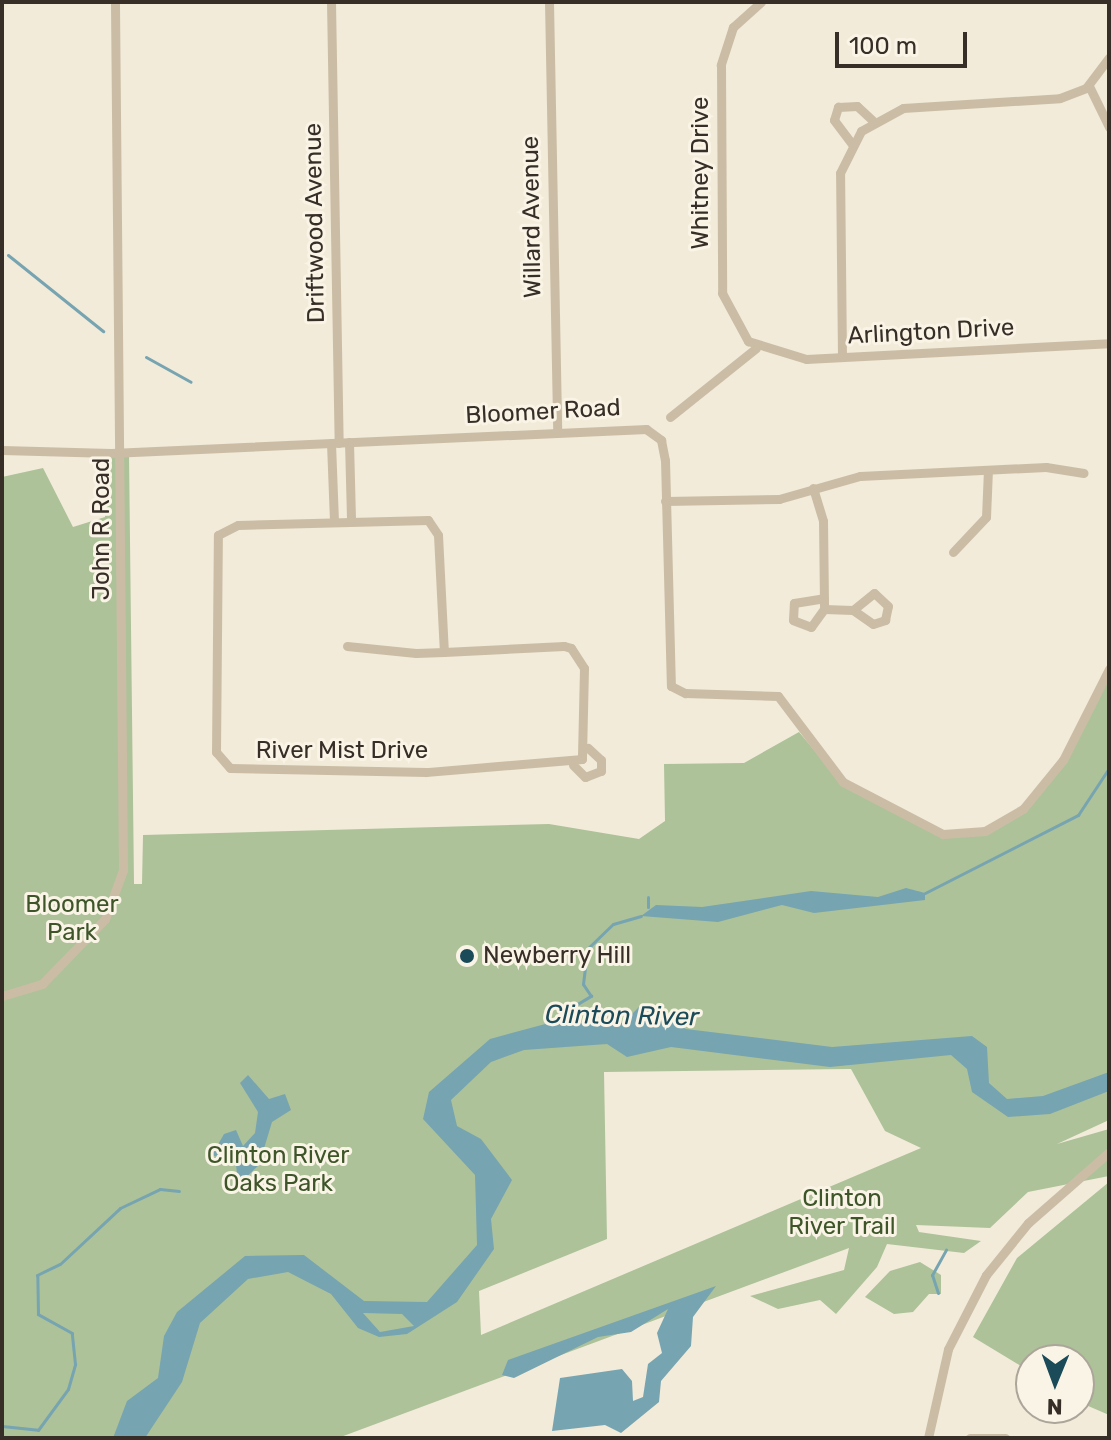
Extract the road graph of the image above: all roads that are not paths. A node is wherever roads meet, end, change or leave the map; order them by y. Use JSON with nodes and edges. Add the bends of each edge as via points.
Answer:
{"nodes":[{"id":1,"x":115,"y":2,"type":"edge"},
{"id":2,"x":331,"y":2,"type":"edge"},
{"id":3,"x":549,"y":2,"type":"edge"},
{"id":4,"x":761,"y":2,"type":"edge"},
{"id":5,"x":1109,"y":58,"type":"edge"},
{"id":6,"x":1089,"y":86,"type":"junction"},
{"id":7,"x":872,"y":120,"type":"junction"},
{"id":8,"x":1109,"y":127,"type":"edge"},
{"id":9,"x":852,"y":144,"type":"junction"},
{"id":10,"x":1109,"y":343,"type":"edge"},
{"id":11,"x":756,"y":348,"type":"junction"},
{"id":12,"x":842,"y":357,"type":"junction"},
{"id":13,"x":670,"y":417,"type":"dead end"},
{"id":14,"x":557,"y":432,"type":"junction"},
{"id":15,"x":340,"y":443,"type":"junction"},
{"id":16,"x":2,"y":450,"type":"edge"},
{"id":17,"x":123,"y":453,"type":"junction"},
{"id":18,"x":988,"y":470,"type":"junction"},
{"id":19,"x":1084,"y":473,"type":"dead end"},
{"id":20,"x":813,"y":488,"type":"junction"},
{"id":21,"x":665,"y":501,"type":"junction"},
{"id":22,"x":351,"y":519,"type":"junction"},
{"id":23,"x":334,"y":520,"type":"junction"},
{"id":24,"x":953,"y":552,"type":"dead end"},
{"id":25,"x":824,"y":598,"type":"junction"},
{"id":26,"x":824,"y":609,"type":"junction"},
{"id":27,"x":853,"y":610,"type":"dead end"},
{"id":28,"x":347,"y":646,"type":"dead end"},
{"id":29,"x":444,"y":652,"type":"junction"},
{"id":30,"x":1109,"y":669,"type":"edge"},
{"id":31,"x":588,"y":748,"type":"junction"},
{"id":32,"x":573,"y":765,"type":"junction"},
{"id":33,"x":2,"y":996,"type":"edge"},
{"id":34,"x":1109,"y":1152,"type":"edge"},
{"id":35,"x":928,"y":1438,"type":"edge"},
{"id":36,"x":970,"y":1438,"type":"edge"},
{"id":37,"x":1005,"y":1438,"type":"edge"}],
"edges":[{"from":1,"to":17,"type":"street","name":"John R Road"},
{"from":2,"to":15,"type":"street","name":"Driftwood Avenue"},
{"from":3,"to":14,"type":"street","name":"Willard Avenue"},
{"from":4,"to":11,"type":"street","name":"Whitney Drive","via":[[733,27],[721,65],[722,293],[730,318]]},
{"from":5,"to":6,"type":"street"},
{"from":6,"to":7,"type":"street","via":[[1060,98],[903,108]]},
{"from":6,"to":8,"type":"street"},
{"from":7,"to":9,"type":"street"},
{"from":7,"to":9,"type":"street","via":[[857,106],[838,107],[834,120]]},
{"from":9,"to":12,"type":"street","via":[[840,185]]},
{"from":10,"to":12,"type":"street","name":"Arlington Drive"},
{"from":11,"to":12,"type":"street","name":"Arlington Drive","via":[[792,358]]},
{"from":11,"to":13,"type":"street"},
{"from":14,"to":15,"type":"street","name":"Bloomer Road"},
{"from":14,"to":21,"type":"street","name":"Bloomer Road","via":[[651,432],[664,446]]},
{"from":15,"to":17,"type":"street","name":"Bloomer Road"},
{"from":15,"to":22,"type":"street"},
{"from":15,"to":23,"type":"street"},
{"from":16,"to":17,"type":"street","name":"Bloomer Road"},
{"from":17,"to":33,"type":"street","name":"John R Road","via":[[120,885],[105,919],[42,984]]},
{"from":18,"to":19,"type":"street"},
{"from":18,"to":20,"type":"street","via":[[846,478]]},
{"from":18,"to":24,"type":"street","via":[[986,517]]},
{"from":20,"to":21,"type":"street","via":[[769,500]]},
{"from":20,"to":25,"type":"street","via":[[823,521]]},
{"from":21,"to":30,"type":"street","name":"Bloomer Road","via":[[671,686],[778,696],[849,788],[927,829],[976,834],[1012,817],[1049,780]]},
{"from":22,"to":23,"type":"street","name":"River Mist Drive"},
{"from":22,"to":29,"type":"street","name":"River Mist Drive","via":[[417,516],[434,525]]},
{"from":23,"to":32,"type":"street","name":"River Mist Drive","via":[[229,526],[216,540],[216,752],[223,764],[403,772]]},
{"from":25,"to":26,"type":"street"},
{"from":25,"to":26,"type":"street","via":[[799,599],[791,616],[808,628]]},
{"from":26,"to":27,"type":"street"},
{"from":28,"to":29,"type":"street"},
{"from":29,"to":31,"type":"street","name":"River Mist Drive","via":[[576,651],[584,668]]},
{"from":31,"to":32,"type":"street"},
{"from":31,"to":32,"type":"street","name":"River Mist Drive","via":[[601,760],[601,771],[585,777]]},
{"from":34,"to":35,"type":"street","via":[[1028,1223],[986,1275],[948,1349]]},
{"from":36,"to":37,"type":"street"}]}
